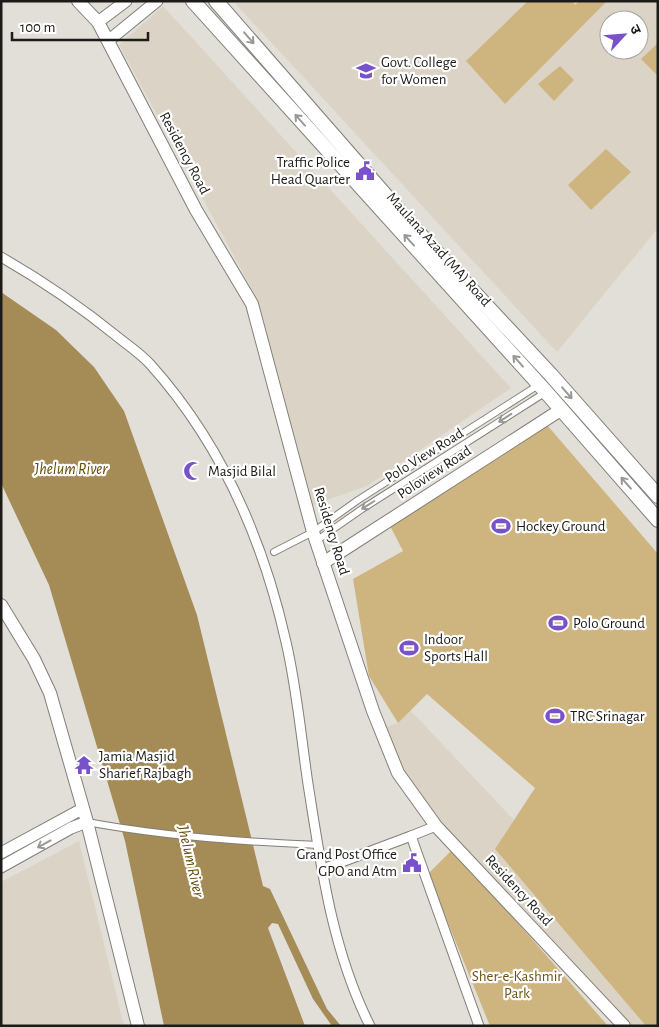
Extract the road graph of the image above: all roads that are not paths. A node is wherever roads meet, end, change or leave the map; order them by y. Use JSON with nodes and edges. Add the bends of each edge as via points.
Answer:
{"nodes":[{"id":1,"x":78,"y":1,"type":"edge"},
{"id":2,"x":126,"y":1,"type":"edge"},
{"id":3,"x":156,"y":1,"type":"edge"},
{"id":4,"x":193,"y":1,"type":"edge"},
{"id":5,"x":216,"y":1,"type":"edge"},
{"id":6,"x":98,"y":22,"type":"junction"},
{"id":7,"x":108,"y":41,"type":"junction"},
{"id":8,"x":1,"y":257,"type":"edge"},
{"id":9,"x":543,"y":388,"type":"junction"},
{"id":10,"x":562,"y":409,"type":"junction"},
{"id":11,"x":658,"y":496,"type":"edge"},
{"id":12,"x":658,"y":520,"type":"edge"},
{"id":13,"x":315,"y":537,"type":"junction"},
{"id":14,"x":269,"y":555,"type":"junction"},
{"id":15,"x":323,"y":562,"type":"junction"},
{"id":16,"x":1,"y":605,"type":"edge"},
{"id":17,"x":82,"y":809,"type":"junction"},
{"id":18,"x":87,"y":822,"type":"junction"},
{"id":19,"x":436,"y":826,"type":"junction"},
{"id":20,"x":411,"y":836,"type":"junction"},
{"id":21,"x":20,"y":843,"type":"junction"},
{"id":22,"x":319,"y":845,"type":"junction"},
{"id":23,"x":1,"y":853,"type":"edge"},
{"id":24,"x":26,"y":853,"type":"junction"},
{"id":25,"x":1,"y":867,"type":"edge"},
{"id":26,"x":323,"y":868,"type":"junction"},
{"id":27,"x":138,"y":1026,"type":"edge"},
{"id":28,"x":370,"y":1026,"type":"edge"},
{"id":29,"x":479,"y":1026,"type":"edge"},
{"id":30,"x":624,"y":1026,"type":"edge"}],
"edges":[{"from":1,"to":6,"type":"main road","name":"Residency Road"},
{"from":2,"to":6,"type":"street"},
{"from":3,"to":7,"type":"street"},
{"from":9,"to":4,"type":"main road","name":"Maulana Azad (MA) Road","one_way":true},
{"from":5,"to":11,"type":"main road","name":"Maulana Azad (MA) Road","one_way":true,"via":[[415,229]]},
{"from":6,"to":7,"type":"main road","name":"Residency Road"},
{"from":7,"to":13,"type":"main road","name":"Residency Road","via":[[196,210],[252,304]]},
{"from":8,"to":14,"type":"street","via":[[90,314],[149,362],[212,447]]},
{"from":9,"to":10,"type":"main road","name":"Maulana Azad (MA) Road"},
{"from":9,"to":13,"type":"street","name":"Polo View Road"},
{"from":12,"to":10,"type":"main road","name":"Maulana Azad (MA) Road","one_way":true},
{"from":10,"to":15,"type":"main road","name":"Poloview Road"},
{"from":13,"to":14,"type":"street","name":"Polo View Road"},
{"from":13,"to":15,"type":"main road","name":"Residency Road"},
{"from":14,"to":22,"type":"street","via":[[287,643]]},
{"from":15,"to":19,"type":"main road","name":"Residency Road","via":[[373,711],[398,773]]},
{"from":16,"to":17,"type":"main road","via":[[34,659],[50,693]]},
{"from":17,"to":18,"type":"main road"},
{"from":17,"to":21,"type":"street"},
{"from":18,"to":22,"type":"street"},
{"from":18,"to":24,"type":"street","one_way":true},
{"from":18,"to":27,"type":"main road"},
{"from":19,"to":20,"type":"street"},
{"from":19,"to":30,"type":"main road","name":"Residency Road"},
{"from":20,"to":26,"type":"street"},
{"from":20,"to":29,"type":"street"},
{"from":21,"to":23,"type":"street"},
{"from":21,"to":24,"type":"street"},
{"from":22,"to":26,"type":"street"},
{"from":24,"to":25,"type":"street"},
{"from":26,"to":28,"type":"street","via":[[349,982]]}]}
